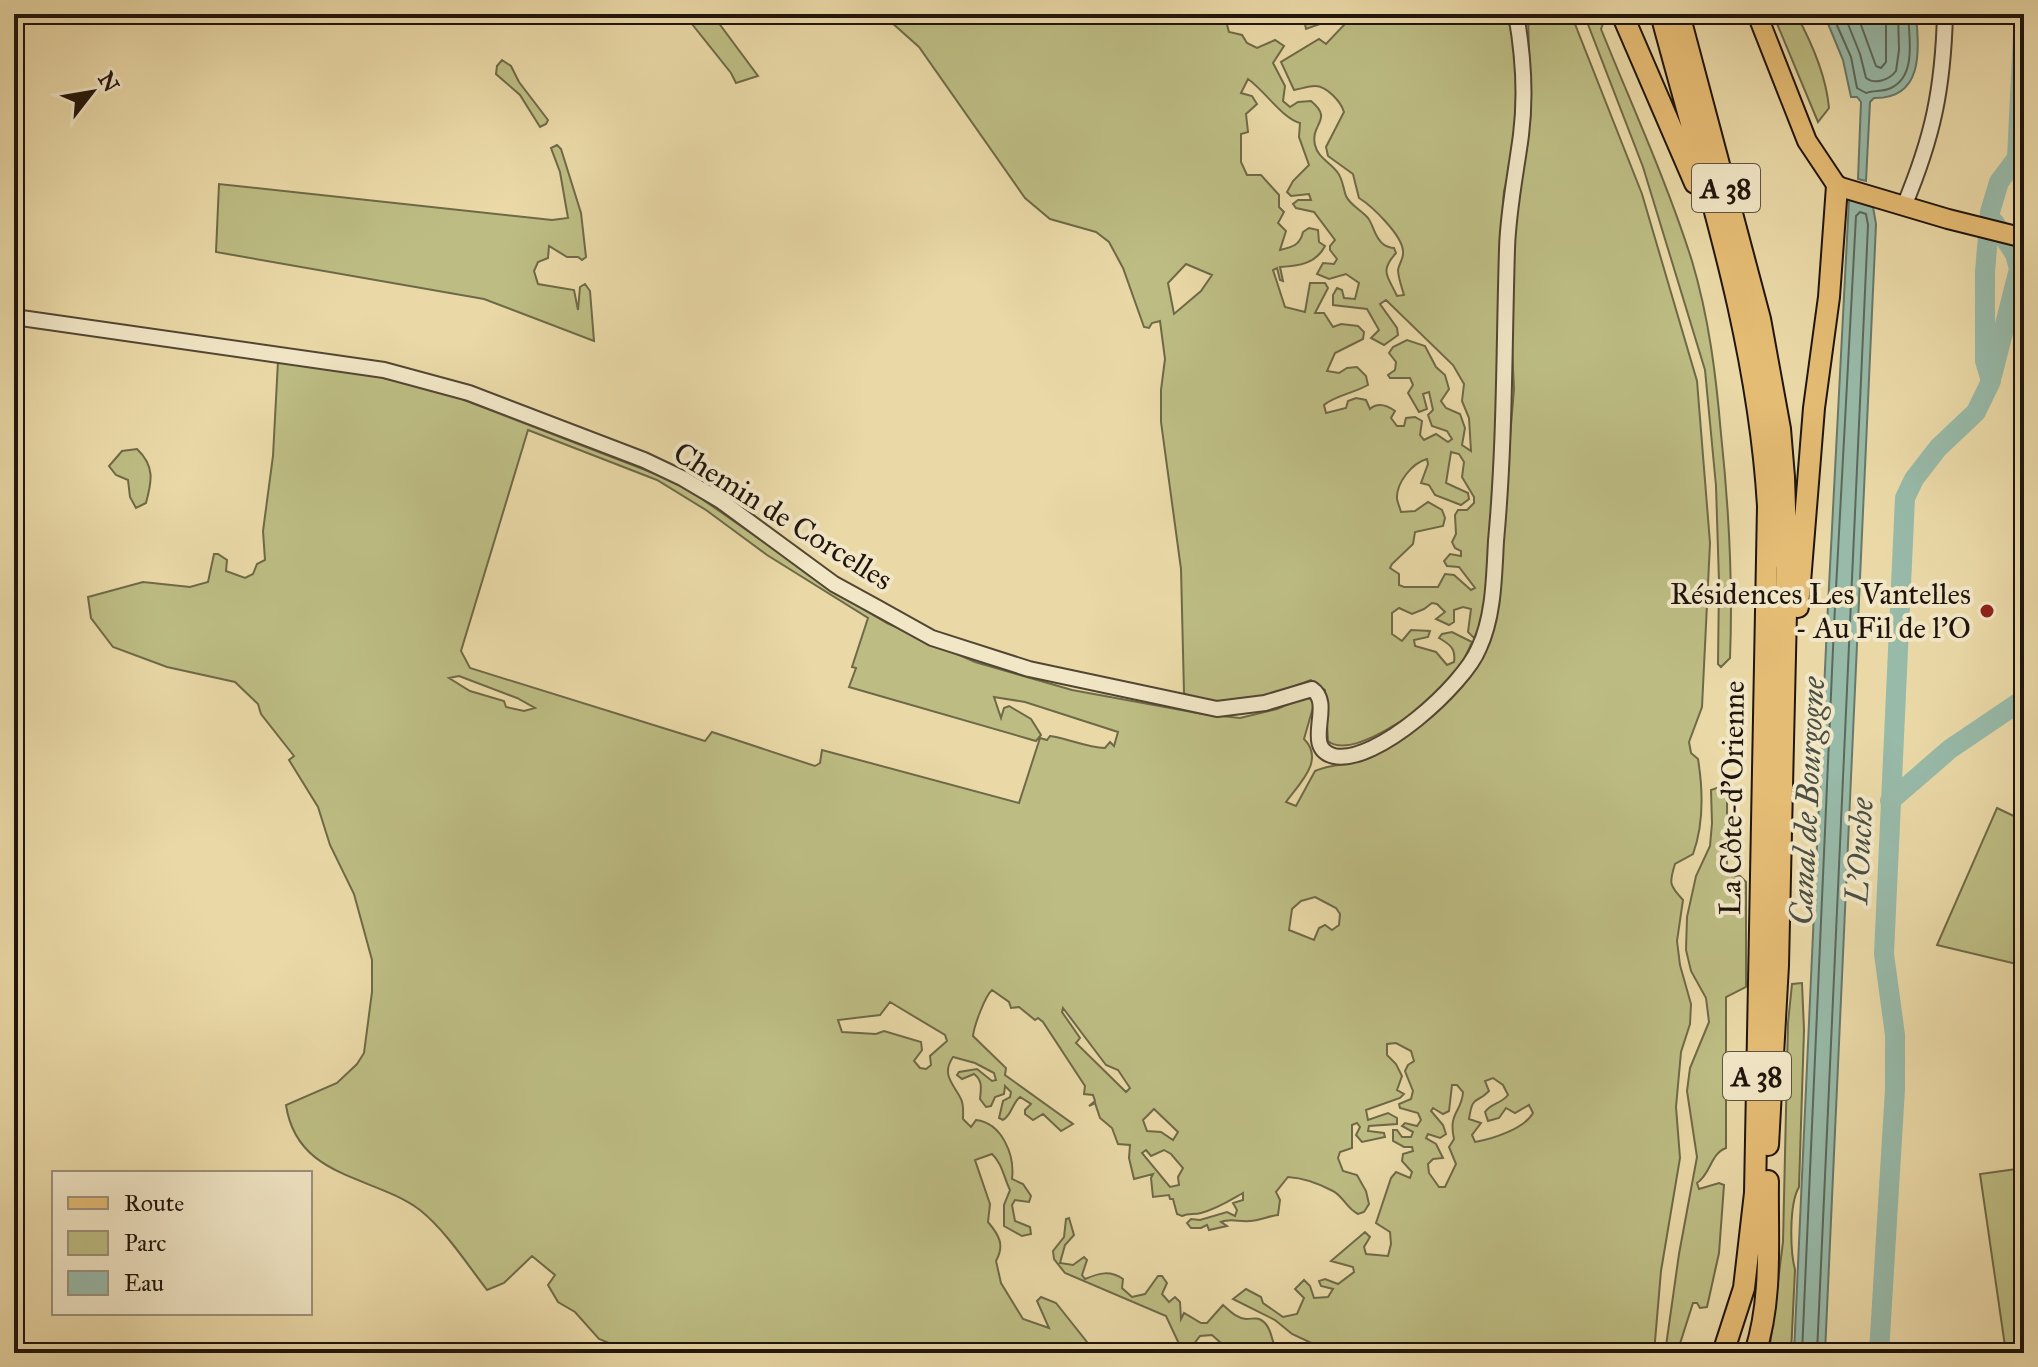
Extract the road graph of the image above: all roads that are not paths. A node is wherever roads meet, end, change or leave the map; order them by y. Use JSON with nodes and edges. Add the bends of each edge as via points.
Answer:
{"nodes":[{"id":1,"x":1516,"y":14,"type":"edge"},
{"id":2,"x":1622,"y":14,"type":"edge"},
{"id":3,"x":1661,"y":14,"type":"edge"},
{"id":4,"x":1679,"y":14,"type":"edge"},
{"id":5,"x":1757,"y":14,"type":"edge"},
{"id":6,"x":1945,"y":14,"type":"edge"},
{"id":7,"x":1842,"y":188,"type":"junction"},
{"id":8,"x":1904,"y":206,"type":"junction"},
{"id":9,"x":2024,"y":238,"type":"edge"},
{"id":10,"x":1730,"y":270,"type":"junction"},
{"id":11,"x":14,"y":317,"type":"edge"},
{"id":12,"x":1783,"y":742,"type":"junction"},
{"id":13,"x":1768,"y":1161,"type":"junction"},
{"id":14,"x":1723,"y":1353,"type":"edge"},
{"id":15,"x":1735,"y":1353,"type":"edge"},
{"id":16,"x":1755,"y":1353,"type":"edge"}],
"edges":[{"from":1,"to":11,"type":"street","name":"Chemin de Corcelles","via":[[1522,49],[1522,132],[1507,245],[1499,512],[1488,621],[1462,677],[1429,711],[1347,756],[1325,752],[1318,740],[1321,701],[1312,689],[1265,703],[1217,709],[1029,669],[932,638],[834,584],[682,478],[469,393],[372,367]]},
{"from":2,"to":10,"type":"highway"},
{"from":3,"to":10,"type":"highway","name":"La Côte-d'Orienne","number":"A 38"},
{"from":4,"to":12,"type":"highway","name":"La Côte-d'Orienne","number":"A 38","via":[[1758,307],[1780,429],[1787,569]]},
{"from":5,"to":7,"type":"main road","via":[[1807,141]]},
{"from":6,"to":8,"type":"street","via":[[1939,101]]},
{"from":7,"to":8,"type":"main road"},
{"from":7,"to":12,"type":"highway","via":[[1814,408]]},
{"from":8,"to":9,"type":"main road"},
{"from":10,"to":14,"type":"highway","name":"La Côte-d'Orienne","number":"A 38","via":[[1762,427],[1768,579],[1755,1193],[1744,1288]]},
{"from":12,"to":13,"type":"highway","name":"La Côte-d'Orienne","number":"A 38"},
{"from":13,"to":15,"type":"highway","name":"La Côte-d'Orienne","number":"A 38","via":[[1759,1272]]},
{"from":13,"to":16,"type":"highway","via":[[1767,1281]]}]}
